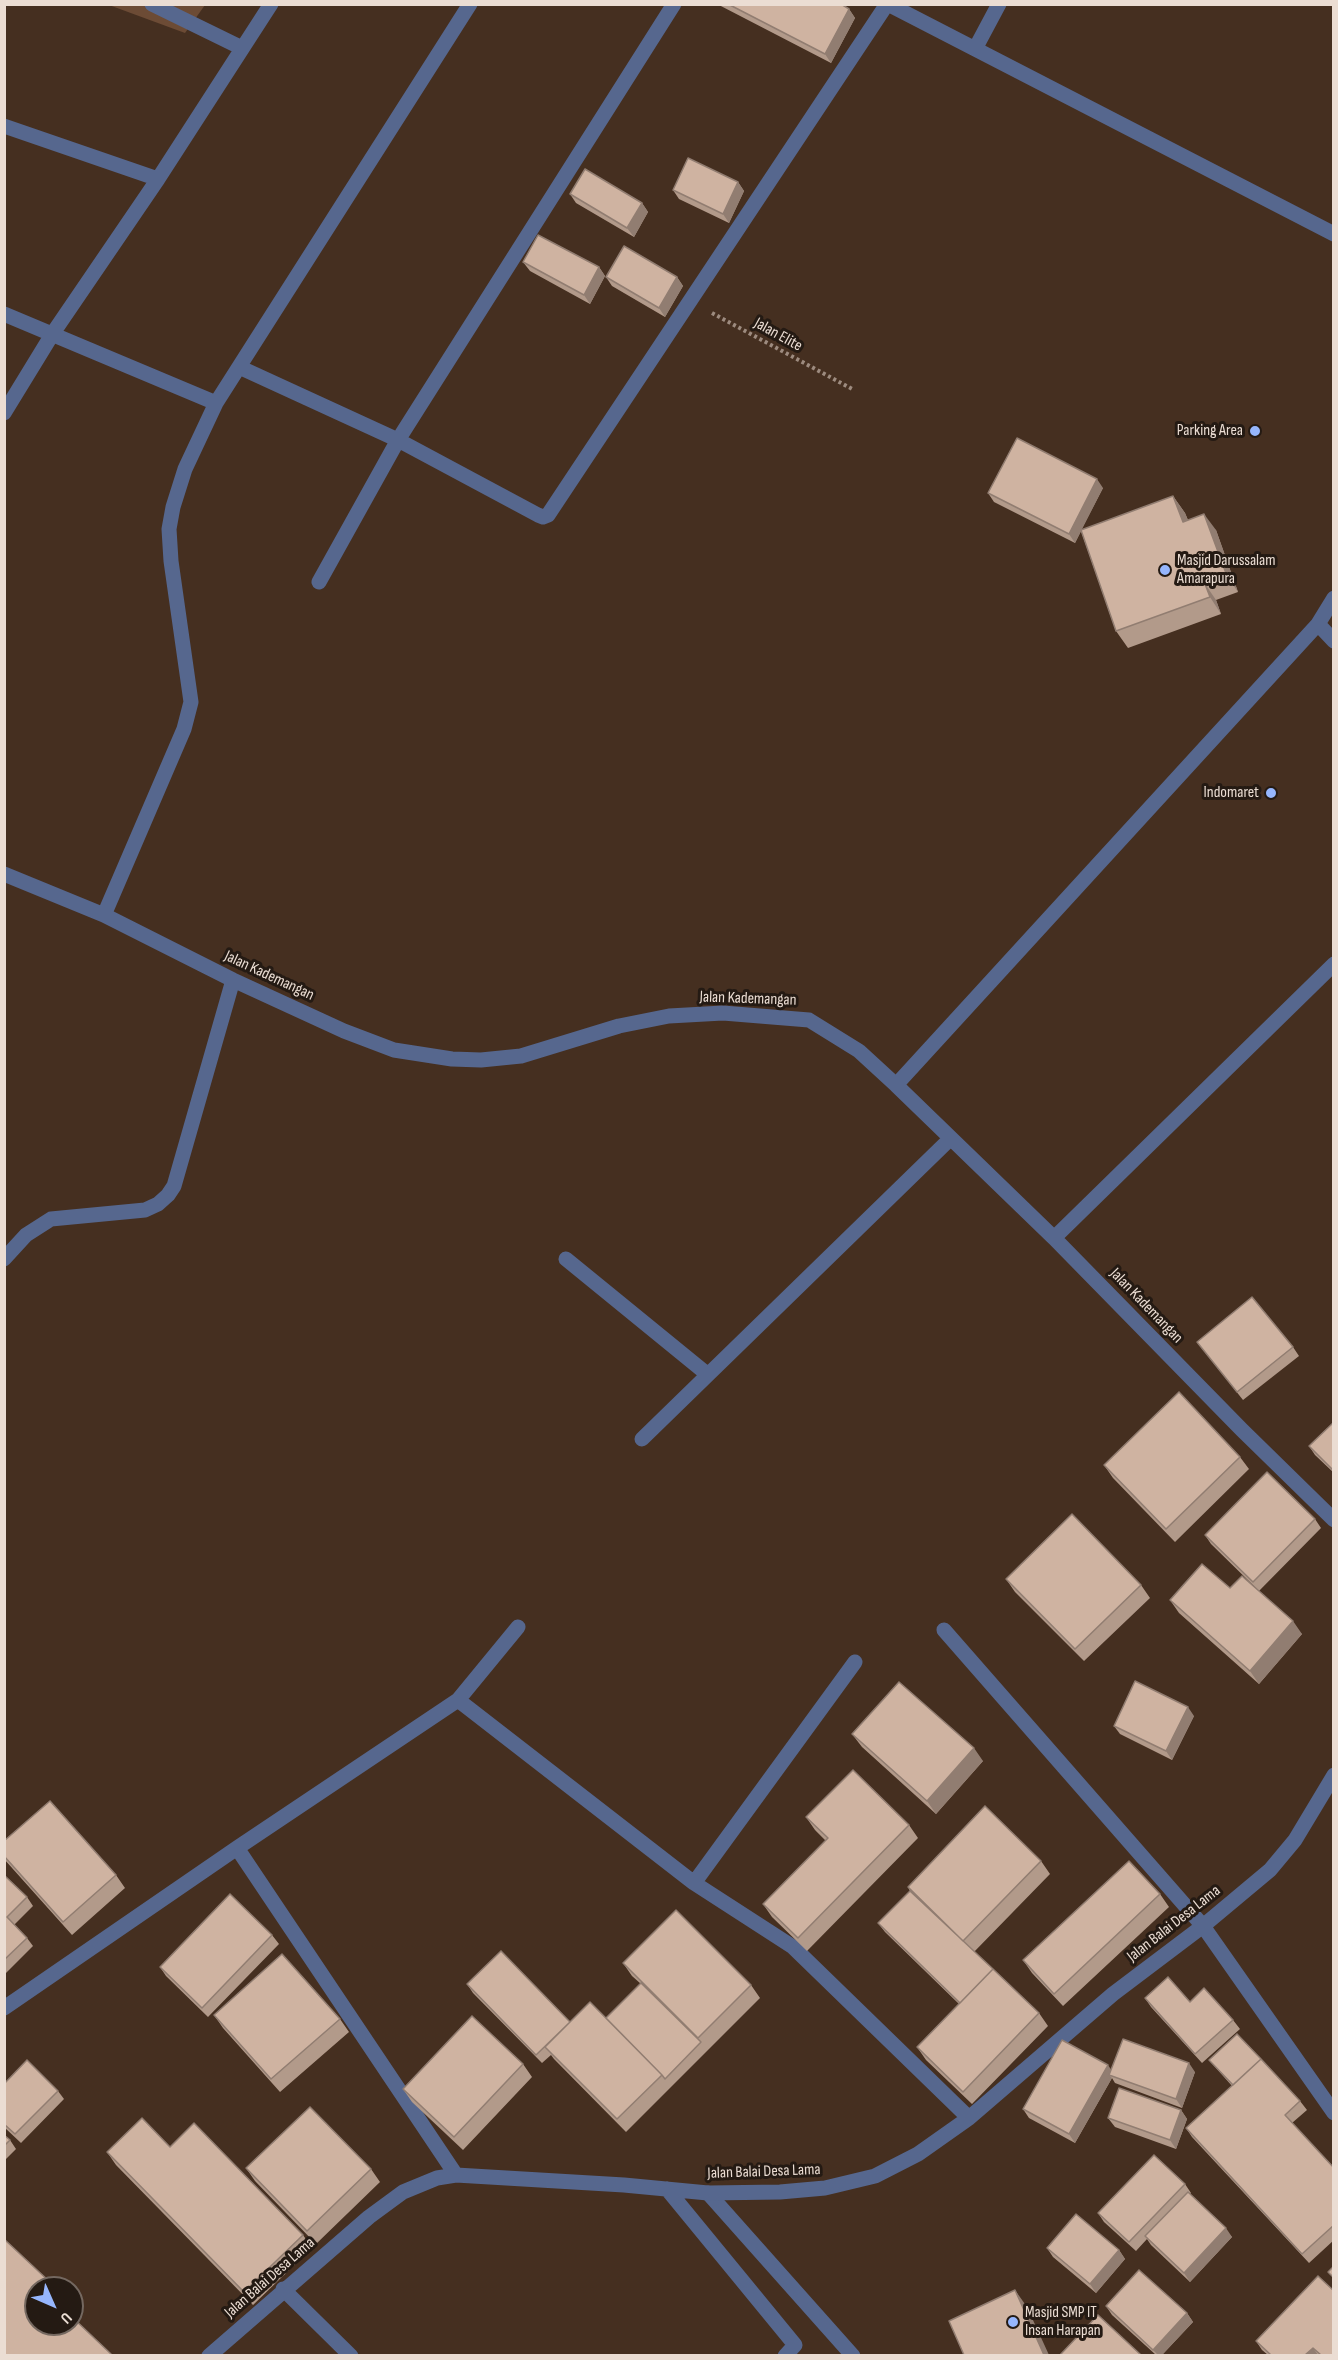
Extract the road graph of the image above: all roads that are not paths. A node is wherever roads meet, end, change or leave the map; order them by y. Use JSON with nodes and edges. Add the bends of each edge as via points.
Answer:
{"nodes":[{"id":1,"x":152,"y":4,"type":"edge"},
{"id":2,"x":271,"y":4,"type":"edge"},
{"id":3,"x":470,"y":4,"type":"edge"},
{"id":4,"x":674,"y":4,"type":"edge"},
{"id":5,"x":887,"y":4,"type":"edge"},
{"id":6,"x":999,"y":4,"type":"edge"},
{"id":7,"x":242,"y":48,"type":"junction"},
{"id":8,"x":975,"y":49,"type":"junction"},
{"id":9,"x":4,"y":126,"type":"edge"},
{"id":10,"x":158,"y":179,"type":"junction"},
{"id":11,"x":1334,"y":234,"type":"edge"},
{"id":12,"x":4,"y":314,"type":"edge"},
{"id":13,"x":53,"y":333,"type":"junction"},
{"id":14,"x":239,"y":367,"type":"junction"},
{"id":15,"x":216,"y":403,"type":"junction"},
{"id":16,"x":4,"y":413,"type":"edge"},
{"id":17,"x":398,"y":440,"type":"junction"},
{"id":18,"x":319,"y":582,"type":"dead end"},
{"id":19,"x":1334,"y":598,"type":"edge"},
{"id":20,"x":1318,"y":624,"type":"junction"},
{"id":21,"x":1334,"y":641,"type":"edge"},
{"id":22,"x":4,"y":874,"type":"edge"},
{"id":23,"x":104,"y":915,"type":"junction"},
{"id":24,"x":1334,"y":964,"type":"edge"},
{"id":25,"x":233,"y":980,"type":"junction"},
{"id":26,"x":896,"y":1085,"type":"junction"},
{"id":27,"x":950,"y":1138,"type":"junction"},
{"id":28,"x":1054,"y":1238,"type":"junction"},
{"id":29,"x":4,"y":1259,"type":"edge"},
{"id":30,"x":566,"y":1259,"type":"dead end"},
{"id":31,"x":707,"y":1374,"type":"junction"},
{"id":32,"x":642,"y":1439,"type":"dead end"},
{"id":33,"x":1334,"y":1520,"type":"edge"},
{"id":34,"x":518,"y":1627,"type":"dead end"},
{"id":35,"x":944,"y":1630,"type":"dead end"},
{"id":36,"x":855,"y":1662,"type":"dead end"},
{"id":37,"x":458,"y":1700,"type":"junction"},
{"id":38,"x":1334,"y":1775,"type":"edge"},
{"id":39,"x":237,"y":1848,"type":"junction"},
{"id":40,"x":694,"y":1883,"type":"junction"},
{"id":41,"x":1203,"y":1926,"type":"junction"},
{"id":42,"x":4,"y":2008,"type":"edge"},
{"id":43,"x":1334,"y":2113,"type":"edge"},
{"id":44,"x":969,"y":2118,"type":"junction"},
{"id":45,"x":456,"y":2175,"type":"junction"},
{"id":46,"x":667,"y":2189,"type":"junction"},
{"id":47,"x":708,"y":2193,"type":"junction"},
{"id":48,"x":283,"y":2289,"type":"junction"},
{"id":49,"x":209,"y":2355,"type":"edge"},
{"id":50,"x":351,"y":2355,"type":"edge"},
{"id":51,"x":785,"y":2355,"type":"edge"},
{"id":52,"x":853,"y":2355,"type":"edge"}],
"edges":[{"from":1,"to":7,"type":"street"},
{"from":2,"to":7,"type":"street"},
{"from":3,"to":14,"type":"street"},
{"from":4,"to":17,"type":"street"},
{"from":5,"to":8,"type":"street"},
{"from":5,"to":17,"type":"street","via":[[545,516]]},
{"from":6,"to":8,"type":"street"},
{"from":7,"to":10,"type":"street"},
{"from":8,"to":11,"type":"street"},
{"from":9,"to":10,"type":"street"},
{"from":10,"to":13,"type":"street"},
{"from":12,"to":13,"type":"street"},
{"from":13,"to":15,"type":"street"},
{"from":13,"to":16,"type":"street"},
{"from":14,"to":15,"type":"street"},
{"from":14,"to":17,"type":"street"},
{"from":15,"to":23,"type":"street","via":[[185,469],[169,529],[191,702],[184,729]]},
{"from":17,"to":18,"type":"street"},
{"from":19,"to":20,"type":"street"},
{"from":20,"to":21,"type":"street"},
{"from":20,"to":26,"type":"street"},
{"from":22,"to":23,"type":"street","name":"Jalan Kademangan"},
{"from":23,"to":25,"type":"street","name":"Jalan Kademangan"},
{"from":24,"to":28,"type":"street"},
{"from":25,"to":26,"type":"street","name":"Jalan Kademangan","via":[[394,1050],[452,1059],[521,1056],[619,1026],[669,1016],[723,1013],[809,1020],[859,1051]]},
{"from":25,"to":29,"type":"street","via":[[174,1186],[168,1195],[146,1210],[51,1219],[26,1234]]},
{"from":26,"to":27,"type":"street","name":"Jalan Kademangan"},
{"from":27,"to":28,"type":"street","name":"Jalan Kademangan"},
{"from":27,"to":31,"type":"street"},
{"from":28,"to":33,"type":"street","name":"Jalan Kademangan"},
{"from":30,"to":31,"type":"street"},
{"from":31,"to":32,"type":"street"},
{"from":34,"to":37,"type":"street"},
{"from":35,"to":41,"type":"street"},
{"from":36,"to":40,"type":"street"},
{"from":37,"to":39,"type":"street"},
{"from":37,"to":40,"type":"street"},
{"from":38,"to":41,"type":"street","name":"Jalan Balai Desa Lama","via":[[1284,1855]]},
{"from":39,"to":42,"type":"street"},
{"from":39,"to":45,"type":"street"},
{"from":40,"to":44,"type":"street","via":[[793,1947]]},
{"from":41,"to":43,"type":"street"},
{"from":41,"to":44,"type":"street","name":"Jalan Balai Desa Lama","via":[[1113,1994]]},
{"from":44,"to":47,"type":"street","name":"Jalan Balai Desa Lama","via":[[918,2154],[875,2176],[813,2189]]},
{"from":45,"to":46,"type":"street","name":"Jalan Balai Desa Lama"},
{"from":45,"to":48,"type":"street","name":"Jalan Balai Desa Lama","via":[[420,2183],[403,2192]]},
{"from":46,"to":47,"type":"street","name":"Jalan Balai Desa Lama"},
{"from":46,"to":51,"type":"street","via":[[795,2345]]},
{"from":47,"to":52,"type":"street"},
{"from":48,"to":49,"type":"street","name":"Jalan Balai Desa Lama"},
{"from":48,"to":50,"type":"street"}]}
